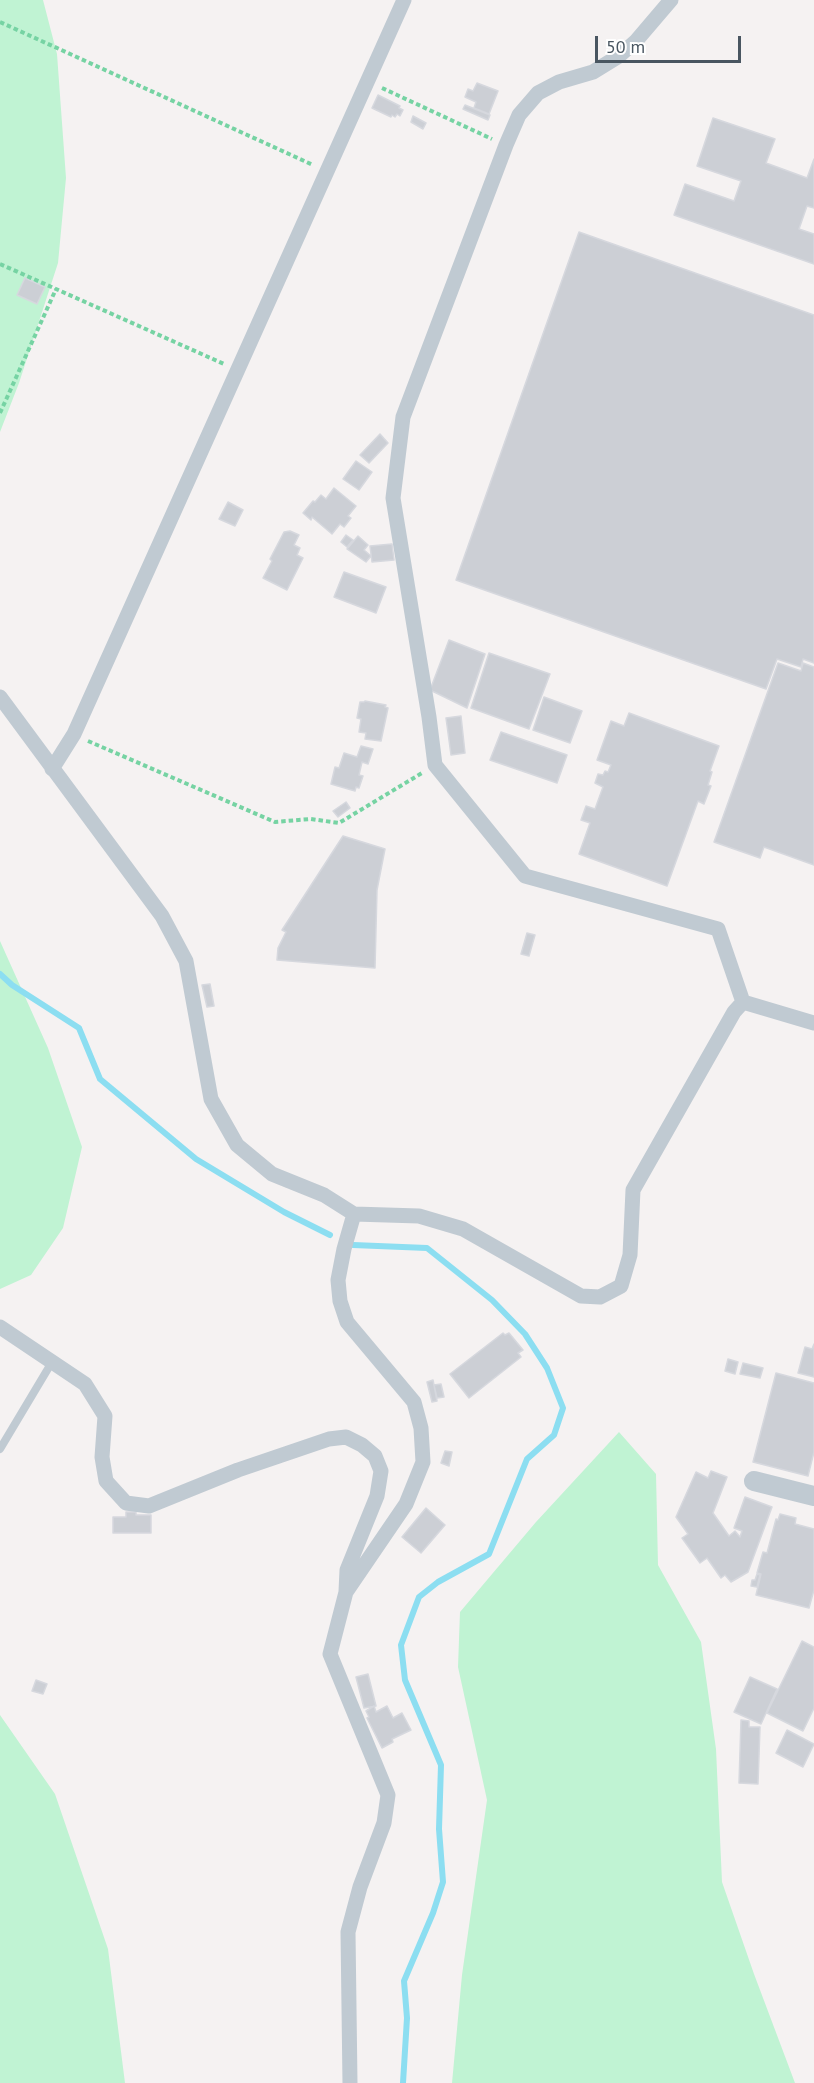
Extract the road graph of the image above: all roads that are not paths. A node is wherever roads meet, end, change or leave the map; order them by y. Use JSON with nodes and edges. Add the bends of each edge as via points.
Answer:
{"nodes":[{"id":1,"x":404,"y":0,"type":"edge"},
{"id":2,"x":671,"y":0,"type":"edge"},
{"id":3,"x":0,"y":697,"type":"edge"},
{"id":4,"x":52,"y":769,"type":"junction"},
{"id":5,"x":743,"y":1002,"type":"junction"},
{"id":6,"x":814,"y":1023,"type":"edge"},
{"id":7,"x":354,"y":1214,"type":"junction"},
{"id":8,"x":0,"y":1327,"type":"edge"},
{"id":9,"x":52,"y":1362,"type":"junction"},
{"id":10,"x":0,"y":1449,"type":"edge"},
{"id":11,"x":754,"y":1481,"type":"dead end"},
{"id":12,"x":814,"y":1496,"type":"edge"},
{"id":13,"x":346,"y":1592,"type":"junction"},
{"id":14,"x":350,"y":2083,"type":"edge"}],
"edges":[{"from":1,"to":4,"type":"street","via":[[74,734]]},
{"from":2,"to":5,"type":"street","via":[[619,56],[593,72],[538,93],[519,115],[403,417],[393,498],[435,765],[525,876],[718,929]]},
{"from":3,"to":4,"type":"street"},
{"from":4,"to":7,"type":"street","via":[[162,916],[186,961],[211,1099],[237,1145],[272,1174],[324,1195]]},
{"from":5,"to":6,"type":"street"},
{"from":5,"to":7,"type":"street","via":[[633,1190],[630,1256],[621,1286],[600,1297],[581,1296],[463,1229],[419,1216]]},
{"from":7,"to":13,"type":"street","via":[[338,1280],[340,1301],[347,1322],[414,1402],[421,1428],[423,1462],[406,1504]]},
{"from":8,"to":9,"type":"street"},
{"from":9,"to":10,"type":"lane"},
{"from":9,"to":13,"type":"street","via":[[85,1384],[105,1416],[102,1457],[106,1481],[126,1503],[149,1506],[329,1439],[346,1437],[362,1445],[375,1456],[381,1471],[377,1496],[347,1570]]},
{"from":11,"to":12,"type":"street"},
{"from":13,"to":14,"type":"street","via":[[330,1654],[388,1795],[384,1823],[348,1932]]}]}
